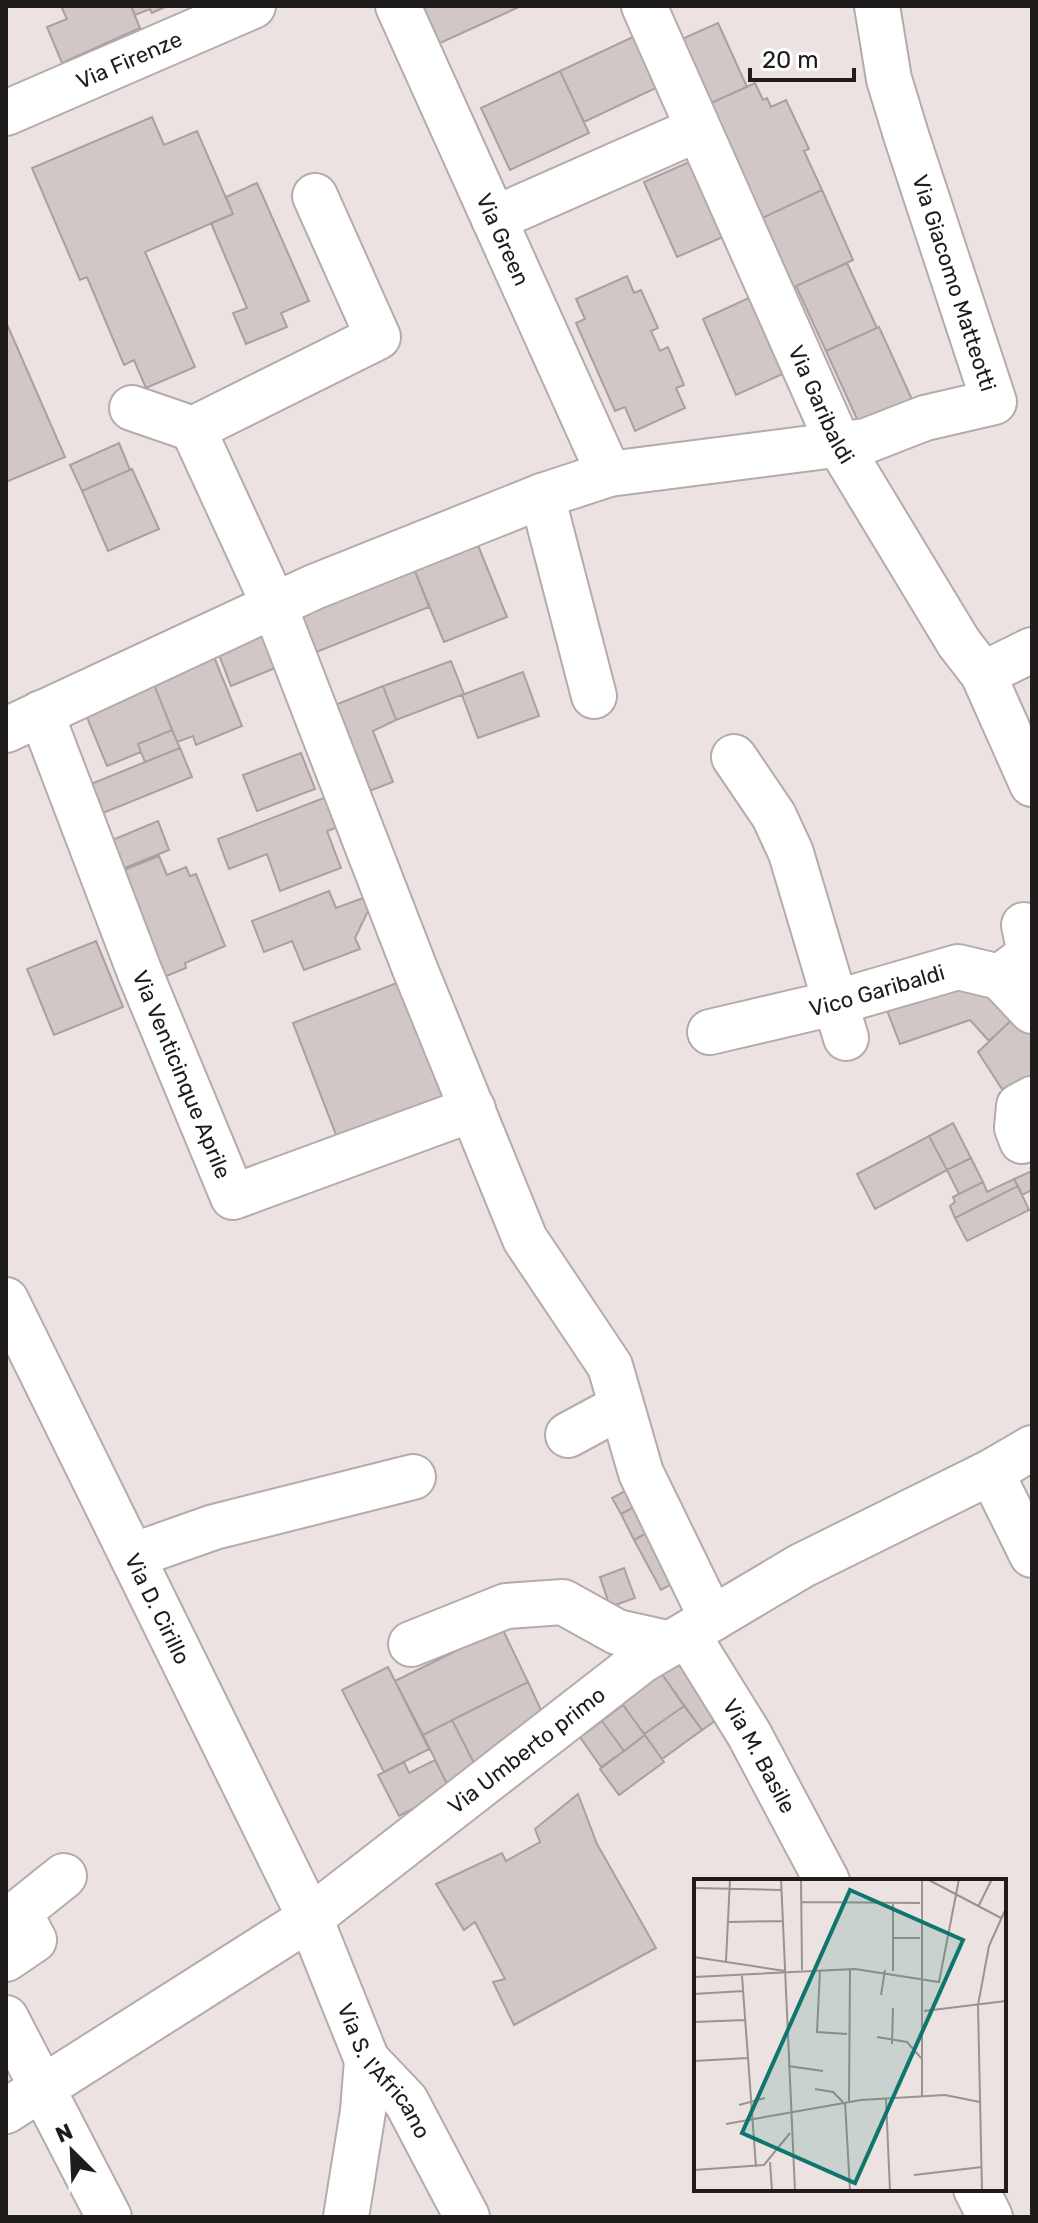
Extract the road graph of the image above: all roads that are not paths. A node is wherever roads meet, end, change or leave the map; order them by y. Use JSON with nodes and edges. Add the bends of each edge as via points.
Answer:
{"nodes":[{"id":1,"x":253,"y":6,"type":"edge"},
{"id":2,"x":398,"y":6,"type":"edge"},
{"id":3,"x":644,"y":6,"type":"edge"},
{"id":4,"x":877,"y":6,"type":"edge"},
{"id":5,"x":6,"y":113,"type":"edge"},
{"id":6,"x":698,"y":129,"type":"junction"},
{"id":7,"x":315,"y":196,"type":"dead end"},
{"id":8,"x":494,"y":219,"type":"junction"},
{"id":9,"x":132,"y":408,"type":"dead end"},
{"id":10,"x":193,"y":429,"type":"junction"},
{"id":11,"x":838,"y":443,"type":"junction"},
{"id":12,"x":609,"y":474,"type":"junction"},
{"id":13,"x":542,"y":496,"type":"junction"},
{"id":14,"x":274,"y":605,"type":"junction"},
{"id":15,"x":1032,"y":650,"type":"edge"},
{"id":16,"x":983,"y":674,"type":"junction"},
{"id":17,"x":594,"y":696,"type":"dead end"},
{"id":18,"x":24,"y":721,"type":"edge"},
{"id":19,"x":734,"y":757,"type":"dead end"},
{"id":20,"x":1032,"y":784,"type":"edge"},
{"id":21,"x":1024,"y":925,"type":"dead end"},
{"id":22,"x":1000,"y":977,"type":"junction"},
{"id":23,"x":1032,"y":1011,"type":"edge"},
{"id":24,"x":840,"y":1020,"type":"junction"},
{"id":25,"x":710,"y":1032,"type":"dead end"},
{"id":26,"x":1032,"y":1099,"type":"edge"},
{"id":27,"x":473,"y":1109,"type":"junction"},
{"id":28,"x":1022,"y":1141,"type":"dead end"},
{"id":29,"x":6,"y":1300,"type":"edge"},
{"id":30,"x":620,"y":1407,"type":"junction"},
{"id":31,"x":568,"y":1435,"type":"dead end"},
{"id":32,"x":1032,"y":1448,"type":"edge"},
{"id":33,"x":991,"y":1472,"type":"junction"},
{"id":34,"x":413,"y":1477,"type":"dead end"},
{"id":35,"x":1032,"y":1555,"type":"edge"},
{"id":36,"x":132,"y":1556,"type":"junction"},
{"id":37,"x":690,"y":1632,"type":"junction"},
{"id":38,"x":411,"y":1644,"type":"dead end"},
{"id":39,"x":64,"y":1876,"type":"dead end"},
{"id":40,"x":826,"y":1879,"type":"edge"},
{"id":41,"x":310,"y":1918,"type":"junction"},
{"id":42,"x":6,"y":1959,"type":"edge"},
{"id":43,"x":6,"y":2018,"type":"edge"},
{"id":44,"x":367,"y":2060,"type":"junction"},
{"id":45,"x":24,"y":2100,"type":"edge"},
{"id":46,"x":977,"y":2191,"type":"edge"},
{"id":47,"x":109,"y":2217,"type":"edge"},
{"id":48,"x":346,"y":2217,"type":"edge"},
{"id":49,"x":467,"y":2217,"type":"edge"},
{"id":50,"x":990,"y":2217,"type":"edge"}],
"edges":[{"from":1,"to":5,"type":"street","name":"Via Firenze"},
{"from":2,"to":8,"type":"street","name":"Via Green"},
{"from":3,"to":6,"type":"street","name":"Via Garibaldi"},
{"from":4,"to":11,"type":"street","name":"Via Giacomo Matteotti","via":[[901,121],[994,402],[925,418],[866,441]]},
{"from":6,"to":8,"type":"street"},
{"from":6,"to":11,"type":"street","name":"Via Garibaldi"},
{"from":7,"to":10,"type":"street","via":[[378,337]]},
{"from":8,"to":12,"type":"street","name":"Via Green"},
{"from":9,"to":10,"type":"street"},
{"from":10,"to":14,"type":"street"},
{"from":11,"to":12,"type":"street"},
{"from":11,"to":16,"type":"street","name":"Via Garibaldi"},
{"from":12,"to":13,"type":"street"},
{"from":13,"to":14,"type":"street"},
{"from":13,"to":17,"type":"street"},
{"from":14,"to":18,"type":"street"},
{"from":14,"to":27,"type":"street"},
{"from":15,"to":16,"type":"street"},
{"from":16,"to":20,"type":"street","name":"Via Garibaldi"},
{"from":18,"to":27,"type":"street","name":"Via Venticinque Aprile","via":[[140,973],[233,1197]]},
{"from":19,"to":24,"type":"street","via":[[774,816],[791,853]]},
{"from":21,"to":22,"type":"street","via":[[1030,954]]},
{"from":22,"to":23,"type":"street"},
{"from":22,"to":24,"type":"street","name":"Vico Garibaldi","via":[[958,967]]},
{"from":24,"to":25,"type":"street","name":"Vico Garibaldi"},
{"from":26,"to":28,"type":"street","via":[[1019,1106]]},
{"from":27,"to":30,"type":"street","via":[[525,1239],[606,1359]]},
{"from":29,"to":36,"type":"street","name":"Via D. Cirillo"},
{"from":30,"to":31,"type":"street"},
{"from":30,"to":37,"type":"street"},
{"from":32,"to":33,"type":"street","name":"Via Umberto primo"},
{"from":33,"to":35,"type":"street"},
{"from":33,"to":37,"type":"street","name":"Via Umberto primo","via":[[837,1546]]},
{"from":34,"to":36,"type":"street","via":[[214,1527]]},
{"from":36,"to":41,"type":"street","name":"Via D. Cirillo"},
{"from":37,"to":38,"type":"street","via":[[617,1632],[563,1602],[506,1606]]},
{"from":37,"to":40,"type":"street","name":"Via M. Basile"},
{"from":37,"to":41,"type":"street","name":"Via Umberto primo","via":[[641,1661]]},
{"from":39,"to":42,"type":"street","via":[[19,1912],[34,1940]]},
{"from":41,"to":44,"type":"street","name":"Via S. l'Africano"},
{"from":41,"to":45,"type":"street","name":"Via Umberto primo"},
{"from":43,"to":45,"type":"street"},
{"from":44,"to":48,"type":"street"},
{"from":44,"to":49,"type":"street","name":"Via S. l'Africano","via":[[406,2101]]},
{"from":45,"to":47,"type":"street"},
{"from":46,"to":50,"type":"street"}]}
